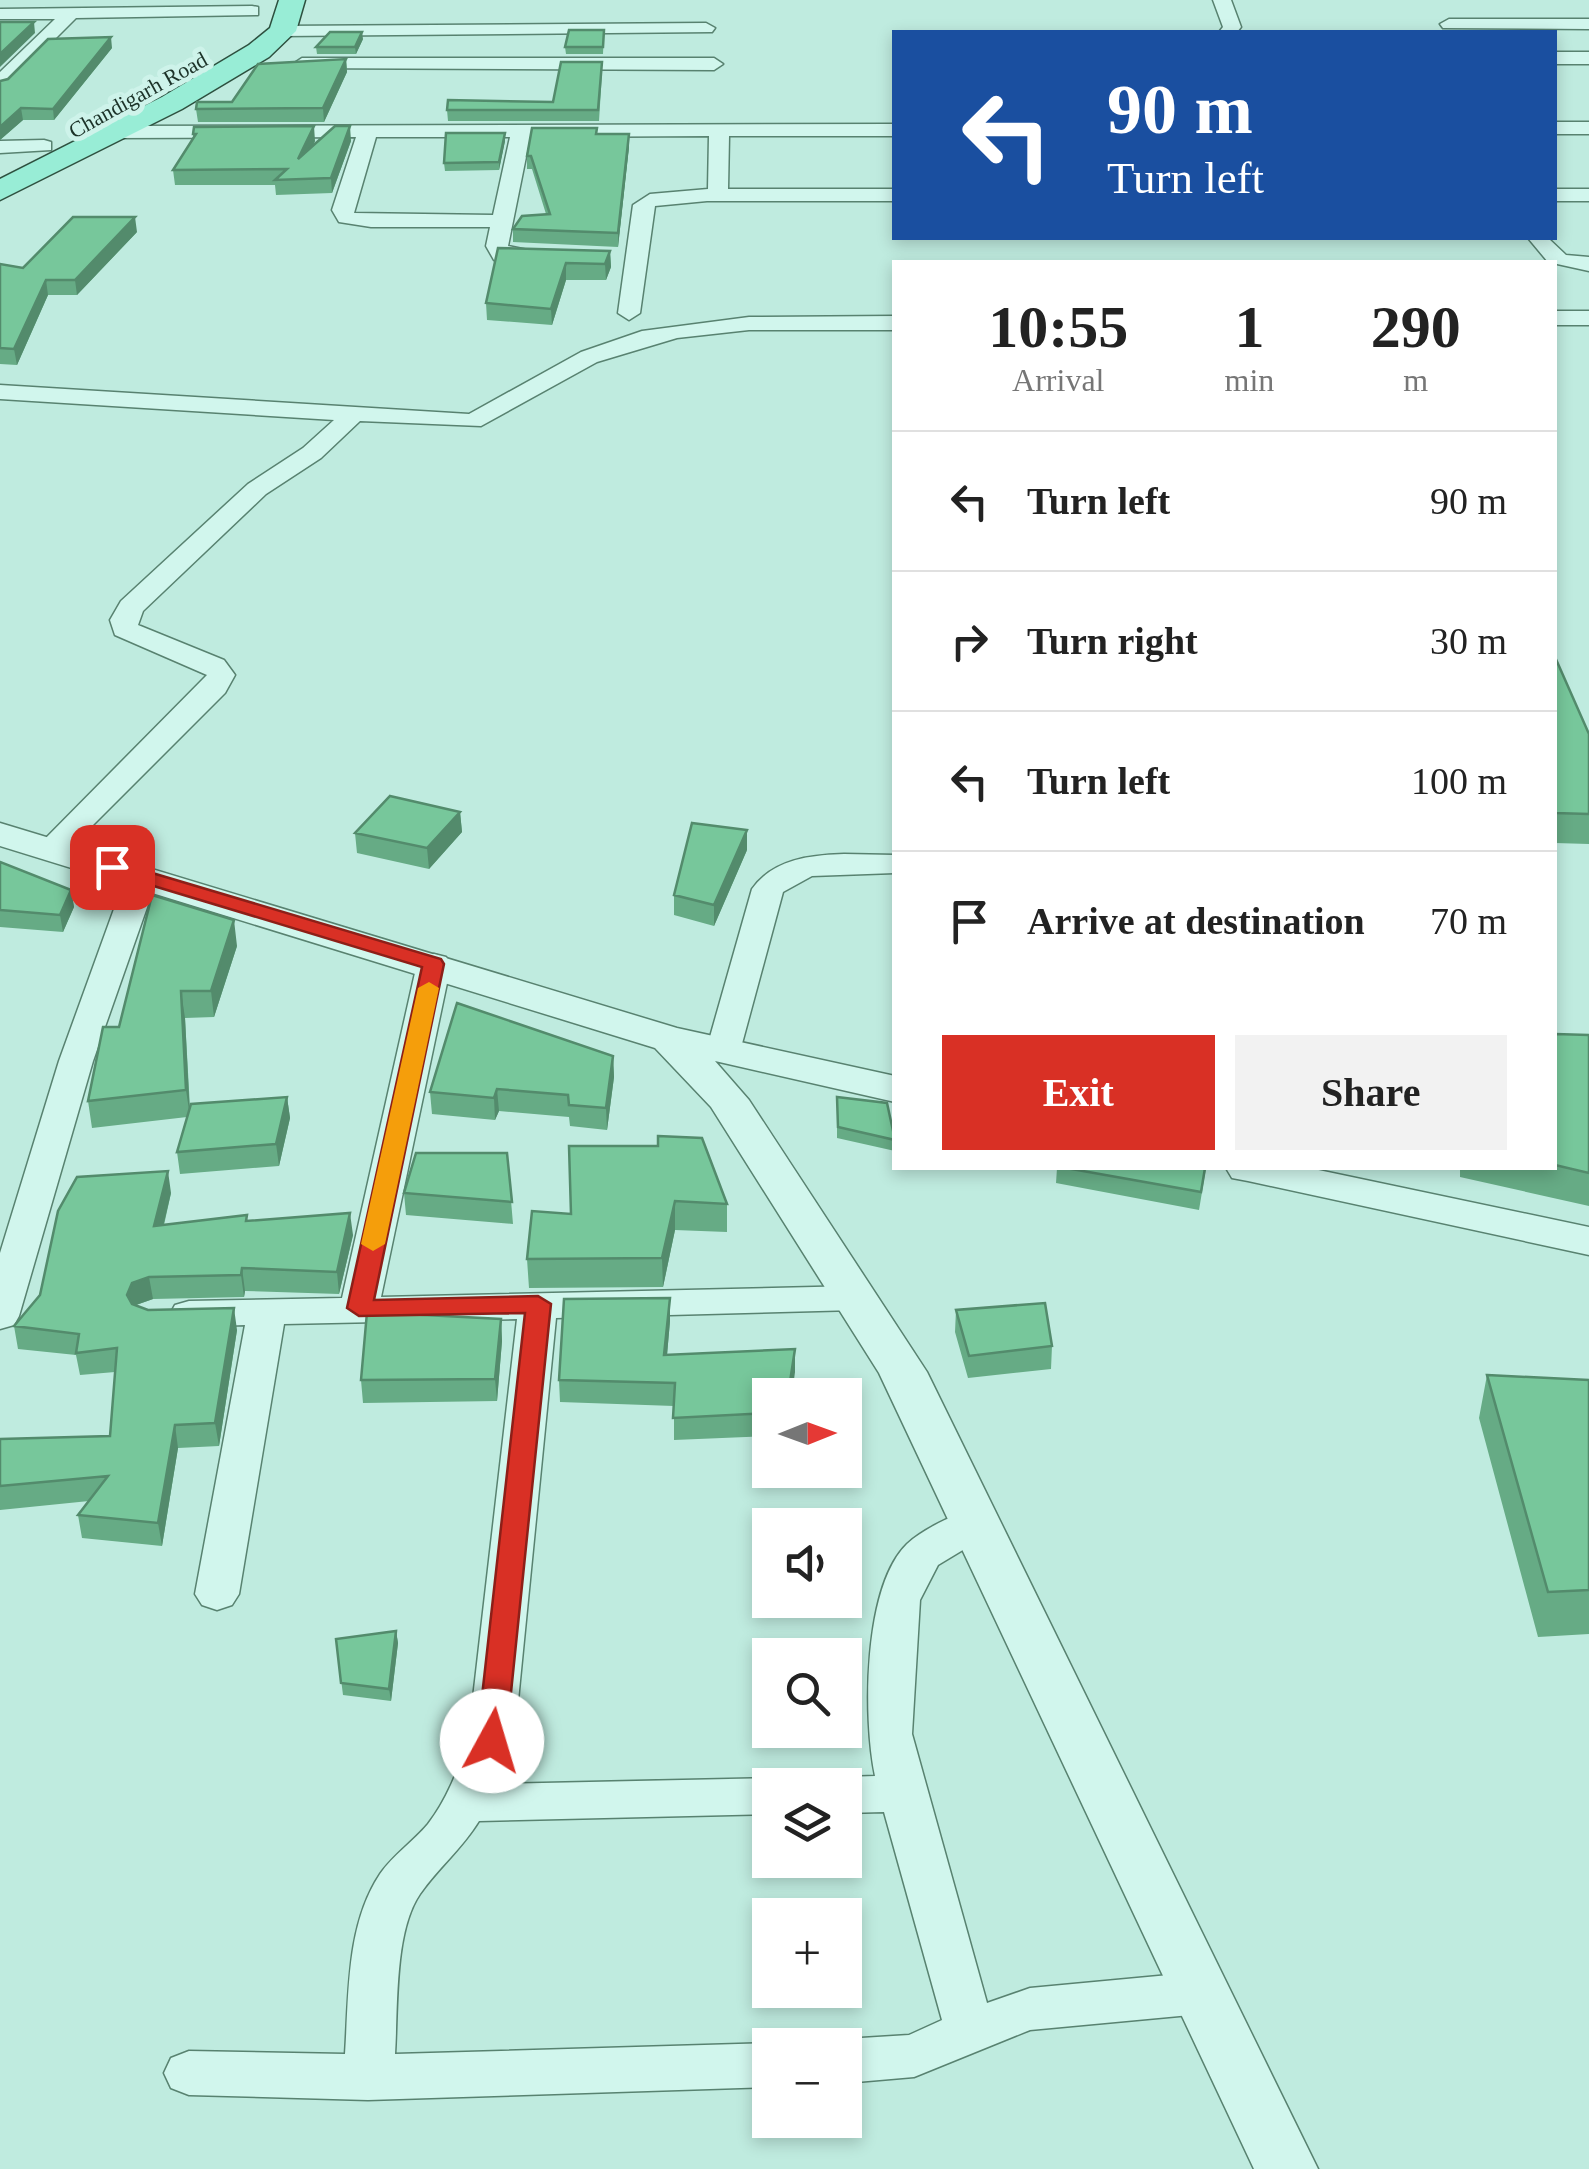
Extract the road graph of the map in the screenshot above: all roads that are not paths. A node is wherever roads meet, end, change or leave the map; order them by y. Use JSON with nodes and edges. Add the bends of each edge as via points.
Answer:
{"nodes":[{"id":1,"x":292,"y":0,"type":"edge"},
{"id":2,"x":1222,"y":0,"type":"edge"},
{"id":3,"x":254,"y":6,"type":"edge"},
{"id":4,"x":71,"y":13,"type":"junction"},
{"id":5,"x":0,"y":14,"type":"edge"},
{"id":6,"x":1449,"y":24,"type":"dead end"},
{"id":7,"x":1589,"y":24,"type":"edge"},
{"id":8,"x":706,"y":28,"type":"dead end"},
{"id":9,"x":1229,"y":30,"type":"edge"},
{"id":10,"x":282,"y":31,"type":"junction"},
{"id":11,"x":1557,"y":58,"type":"edge"},
{"id":12,"x":1589,"y":58,"type":"edge"},
{"id":13,"x":236,"y":64,"type":"junction"},
{"id":14,"x":714,"y":64,"type":"dead end"},
{"id":15,"x":0,"y":83,"type":"edge"},
{"id":16,"x":1557,"y":128,"type":"edge"},
{"id":17,"x":1589,"y":128,"type":"edge"},
{"id":18,"x":892,"y":130,"type":"edge"},
{"id":19,"x":719,"y":131,"type":"junction"},
{"id":20,"x":114,"y":132,"type":"junction"},
{"id":21,"x":521,"y":132,"type":"junction"},
{"id":22,"x":367,"y":133,"type":"junction"},
{"id":23,"x":44,"y":146,"type":"junction"},
{"id":24,"x":0,"y":147,"type":"edge"},
{"id":25,"x":0,"y":169,"type":"edge"},
{"id":26,"x":0,"y":191,"type":"edge"},
{"id":27,"x":892,"y":195,"type":"edge"},
{"id":28,"x":1557,"y":195,"type":"edge"},
{"id":29,"x":1589,"y":195,"type":"edge"},
{"id":30,"x":718,"y":196,"type":"junction"},
{"id":31,"x":502,"y":222,"type":"junction"},
{"id":32,"x":1539,"y":240,"type":"edge"},
{"id":33,"x":565,"y":258,"type":"edge"},
{"id":34,"x":1554,"y":260,"type":"edge"},
{"id":35,"x":1557,"y":262,"type":"edge"},
{"id":36,"x":1589,"y":264,"type":"edge"},
{"id":37,"x":630,"y":313,"type":"dead end"},
{"id":38,"x":1557,"y":318,"type":"edge"},
{"id":39,"x":1589,"y":318,"type":"edge"},
{"id":40,"x":892,"y":323,"type":"edge"},
{"id":41,"x":0,"y":392,"type":"edge"},
{"id":42,"x":352,"y":416,"type":"junction"},
{"id":43,"x":0,"y":834,"type":"edge"},
{"id":44,"x":50,"y":849,"type":"junction"},
{"id":45,"x":892,"y":864,"type":"edge"},
{"id":46,"x":142,"y":876,"type":"junction"},
{"id":47,"x":434,"y":964,"type":"junction"},
{"id":48,"x":670,"y":1039,"type":"junction"},
{"id":49,"x":723,"y":1051,"type":"junction"},
{"id":50,"x":892,"y":1088,"type":"edge"},
{"id":51,"x":1257,"y":1170,"type":"edge"},
{"id":52,"x":1589,"y":1241,"type":"edge"},
{"id":53,"x":856,"y":1298,"type":"junction"},
{"id":54,"x":538,"y":1304,"type":"junction"},
{"id":55,"x":359,"y":1308,"type":"junction"},
{"id":56,"x":268,"y":1312,"type":"junction"},
{"id":57,"x":0,"y":1316,"type":"edge"},
{"id":58,"x":153,"y":1316,"type":"edge"},
{"id":59,"x":976,"y":1523,"type":"junction"},
{"id":60,"x":217,"y":1594,"type":"dead end"},
{"id":61,"x":902,"y":1794,"type":"junction"},
{"id":62,"x":862,"y":1795,"type":"edge"},
{"id":63,"x":752,"y":1796,"type":"edge"},
{"id":64,"x":466,"y":1803,"type":"junction"},
{"id":65,"x":1201,"y":1992,"type":"junction"},
{"id":66,"x":970,"y":2030,"type":"junction"},
{"id":67,"x":862,"y":2059,"type":"edge"},
{"id":68,"x":752,"y":2066,"type":"edge"},
{"id":69,"x":189,"y":2073,"type":"dead end"},
{"id":70,"x":368,"y":2078,"type":"junction"},
{"id":71,"x":1286,"y":2169,"type":"edge"}],
"edges":[{"from":1,"to":10,"type":"main road"},
{"from":2,"to":9,"type":"street"},
{"from":3,"to":4,"type":"street"},
{"from":3,"to":23,"type":"main road","name":"Chandigarh Road","via":[[213,55]]},
{"from":4,"to":5,"type":"street"},
{"from":4,"to":15,"type":"street"},
{"from":6,"to":7,"type":"street"},
{"from":8,"to":10,"type":"street","via":[[659,21],[414,22]]},
{"from":10,"to":13,"type":"main road"},
{"from":11,"to":12,"type":"street"},
{"from":13,"to":14,"type":"street"},
{"from":13,"to":20,"type":"main road"},
{"from":16,"to":17,"type":"street"},
{"from":18,"to":19,"type":"street"},
{"from":19,"to":21,"type":"street"},
{"from":19,"to":30,"type":"street"},
{"from":20,"to":22,"type":"street"},
{"from":20,"to":26,"type":"main road"},
{"from":21,"to":22,"type":"street"},
{"from":21,"to":31,"type":"street"},
{"from":22,"to":31,"type":"street","via":[[342,210],[346,218]]},
{"from":23,"to":24,"type":"street"},
{"from":23,"to":25,"type":"main road","name":"Chandigarh Road"},
{"from":27,"to":30,"type":"street"},
{"from":28,"to":29,"type":"street"},
{"from":30,"to":37,"type":"street","via":[[643,205],[627,258]]},
{"from":31,"to":33,"type":"street","via":[[502,255]]},
{"from":32,"to":34,"type":"street"},
{"from":35,"to":36,"type":"street"},
{"from":38,"to":39,"type":"street"},
{"from":40,"to":42,"type":"street","via":[[679,329],[604,350],[472,421]]},
{"from":41,"to":42,"type":"street"},
{"from":42,"to":44,"type":"street","via":[[257,489],[130,607],[125,629],[214,666],[220,676]]},
{"from":43,"to":44,"type":"street"},
{"from":44,"to":46,"type":"street"},
{"from":45,"to":49,"type":"street","via":[[805,866],[778,876],[768,889]]},
{"from":46,"to":47,"type":"street"},
{"from":46,"to":57,"type":"street","via":[[76,1061]]},
{"from":47,"to":48,"type":"street"},
{"from":47,"to":55,"type":"street"},
{"from":48,"to":49,"type":"street"},
{"from":48,"to":53,"type":"street","via":[[728,1100]]},
{"from":49,"to":50,"type":"street"},
{"from":51,"to":52,"type":"street"},
{"from":53,"to":54,"type":"street"},
{"from":53,"to":59,"type":"street","via":[[903,1372]]},
{"from":54,"to":55,"type":"street"},
{"from":54,"to":64,"type":"street","via":[[492,1741]]},
{"from":55,"to":56,"type":"street"},
{"from":56,"to":58,"type":"street"},
{"from":56,"to":60,"type":"street"},
{"from":59,"to":61,"type":"street","via":[[922,1555],[898,1600],[889,1734]]},
{"from":59,"to":65,"type":"street"},
{"from":61,"to":62,"type":"street"},
{"from":61,"to":66,"type":"street"},
{"from":63,"to":64,"type":"street"},
{"from":64,"to":70,"type":"street","via":[[398,1886],[378,1942]]},
{"from":65,"to":66,"type":"street","via":[[1030,2009]]},
{"from":65,"to":71,"type":"street"},
{"from":66,"to":67,"type":"street","via":[[914,2056]]},
{"from":68,"to":70,"type":"street"},
{"from":69,"to":70,"type":"street"}]}
